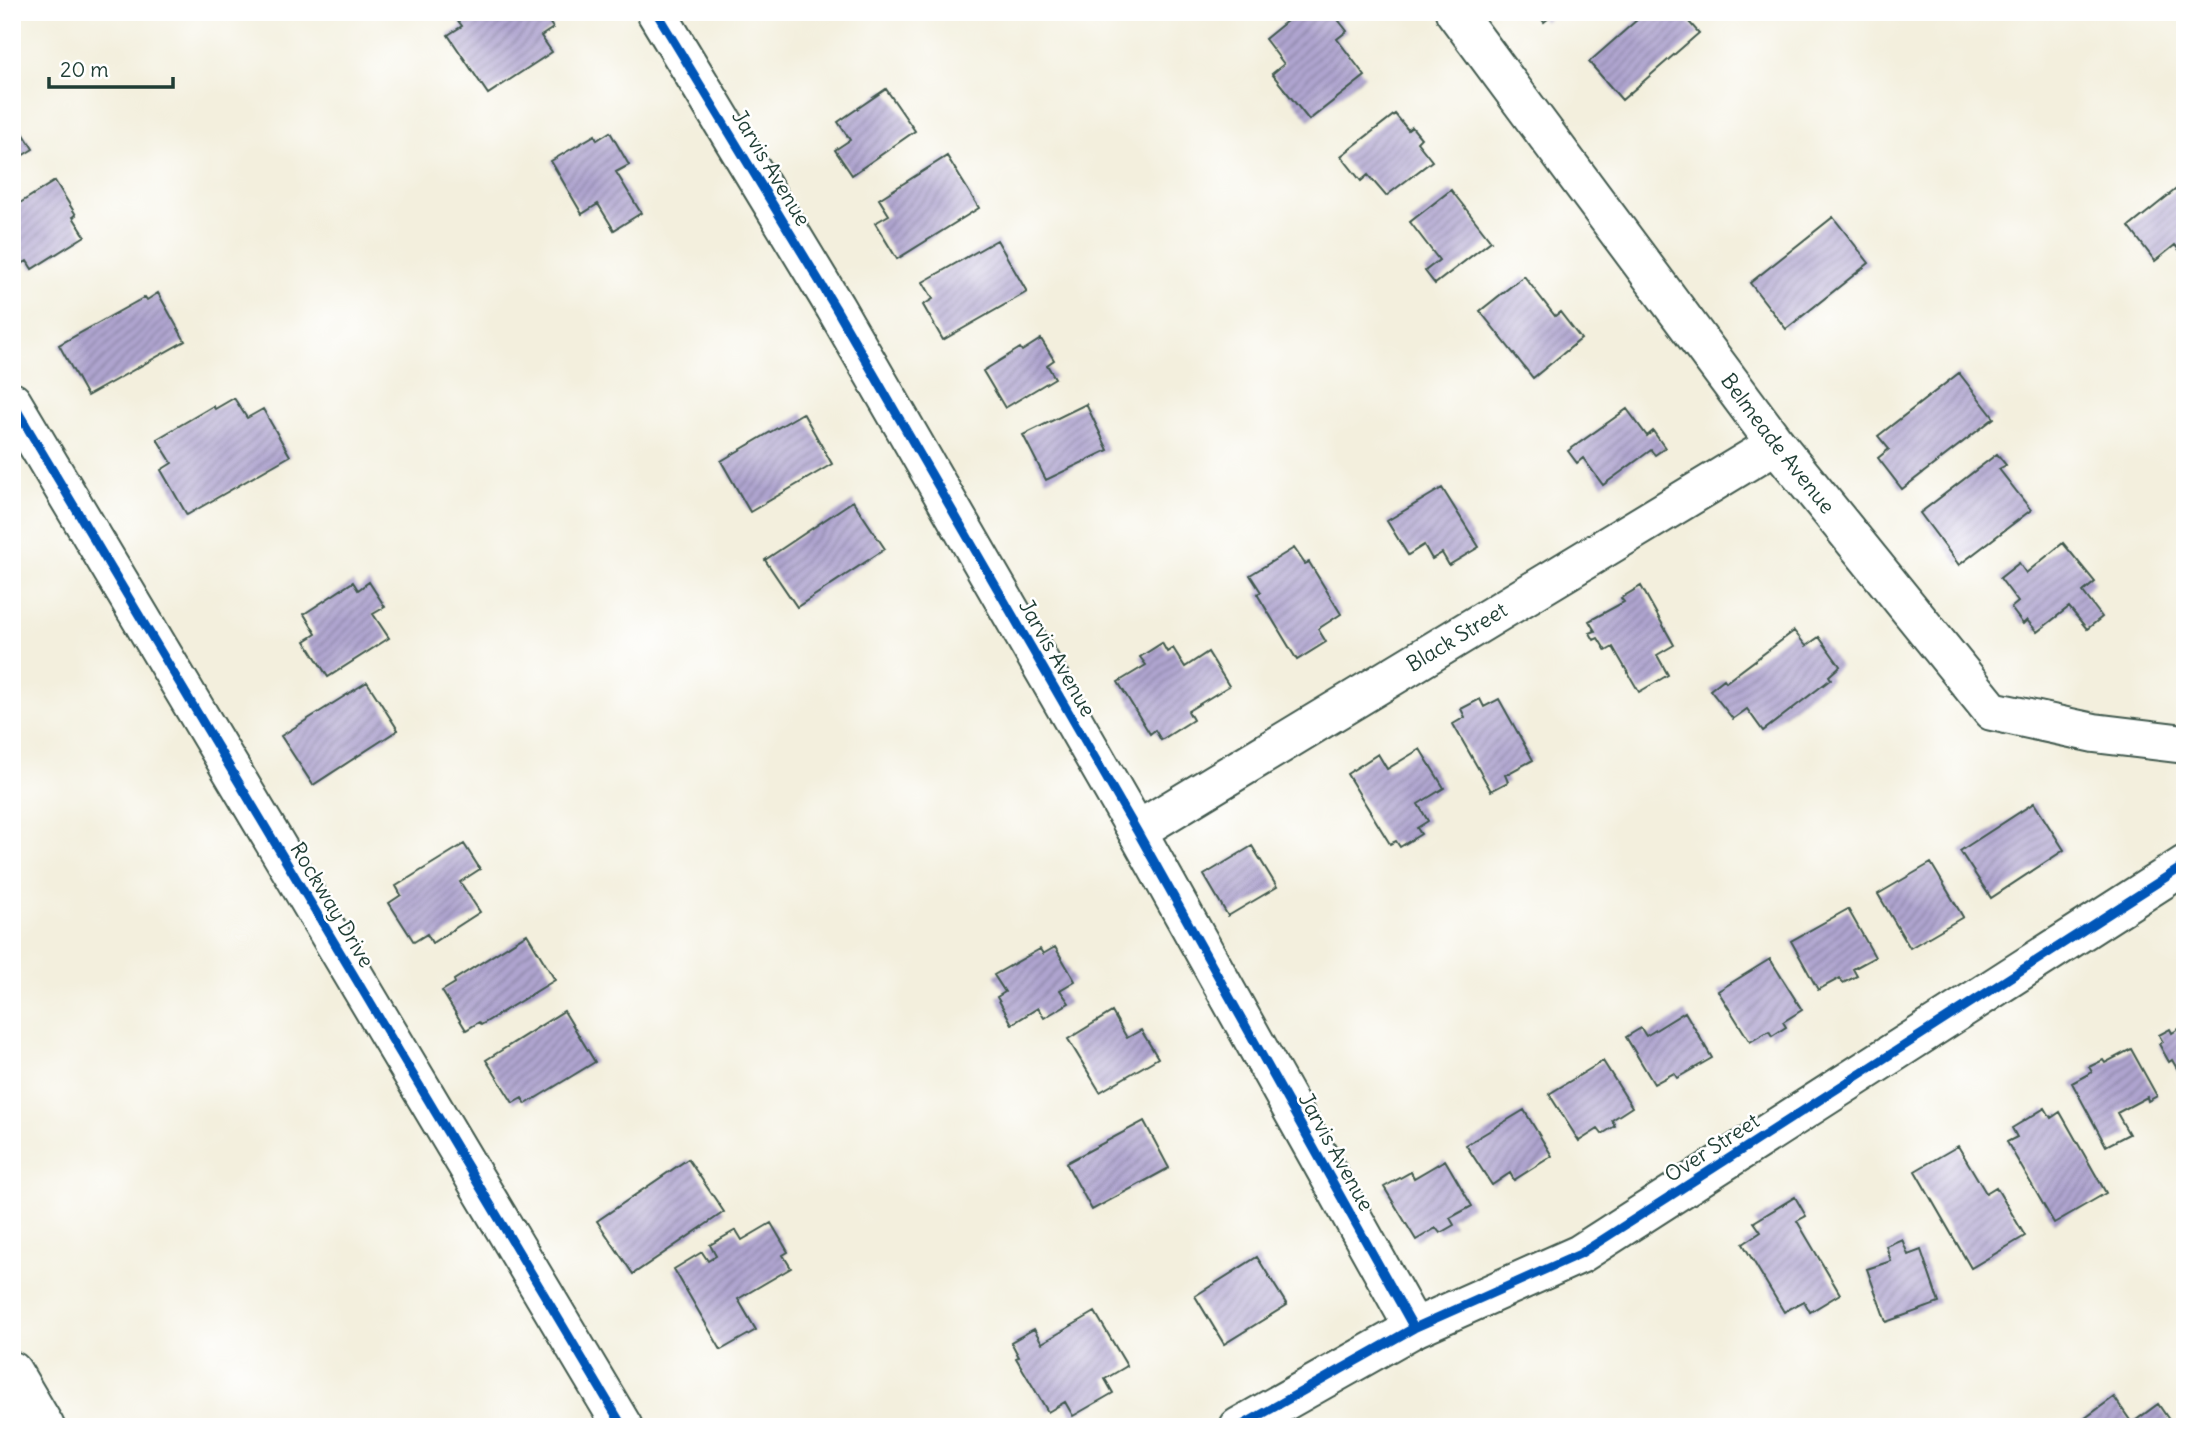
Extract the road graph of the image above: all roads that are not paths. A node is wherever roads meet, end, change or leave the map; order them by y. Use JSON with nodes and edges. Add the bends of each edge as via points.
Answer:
{"nodes":[{"id":1,"x":656,"y":12,"type":"edge"},
{"id":2,"x":1455,"y":12,"type":"edge"},
{"id":3,"x":12,"y":401,"type":"edge"},
{"id":4,"x":1776,"y":444,"type":"junction"},
{"id":5,"x":2185,"y":744,"type":"edge"},
{"id":6,"x":1137,"y":831,"type":"junction"},
{"id":7,"x":2185,"y":865,"type":"edge"},
{"id":8,"x":1414,"y":1328,"type":"junction"},
{"id":9,"x":12,"y":1371,"type":"edge"},
{"id":10,"x":45,"y":1427,"type":"edge"},
{"id":11,"x":623,"y":1427,"type":"edge"},
{"id":12,"x":1239,"y":1427,"type":"edge"}],
"edges":[{"from":1,"to":6,"type":"street","name":"Jarvis Avenue","via":[[842,319]]},
{"from":2,"to":4,"type":"street","name":"Belmeade Avenue"},
{"from":3,"to":11,"type":"street","name":"Rockway Drive"},
{"from":4,"to":5,"type":"street","name":"Belmeade Avenue","via":[[1992,711],[2094,733]]},
{"from":4,"to":6,"type":"street","name":"Black Street"},
{"from":6,"to":8,"type":"street","name":"Jarvis Avenue"},
{"from":7,"to":8,"type":"street","name":"Over Street","via":[[1580,1254]]},
{"from":8,"to":12,"type":"street","name":"Over Street"},
{"from":9,"to":10,"type":"street"}]}
